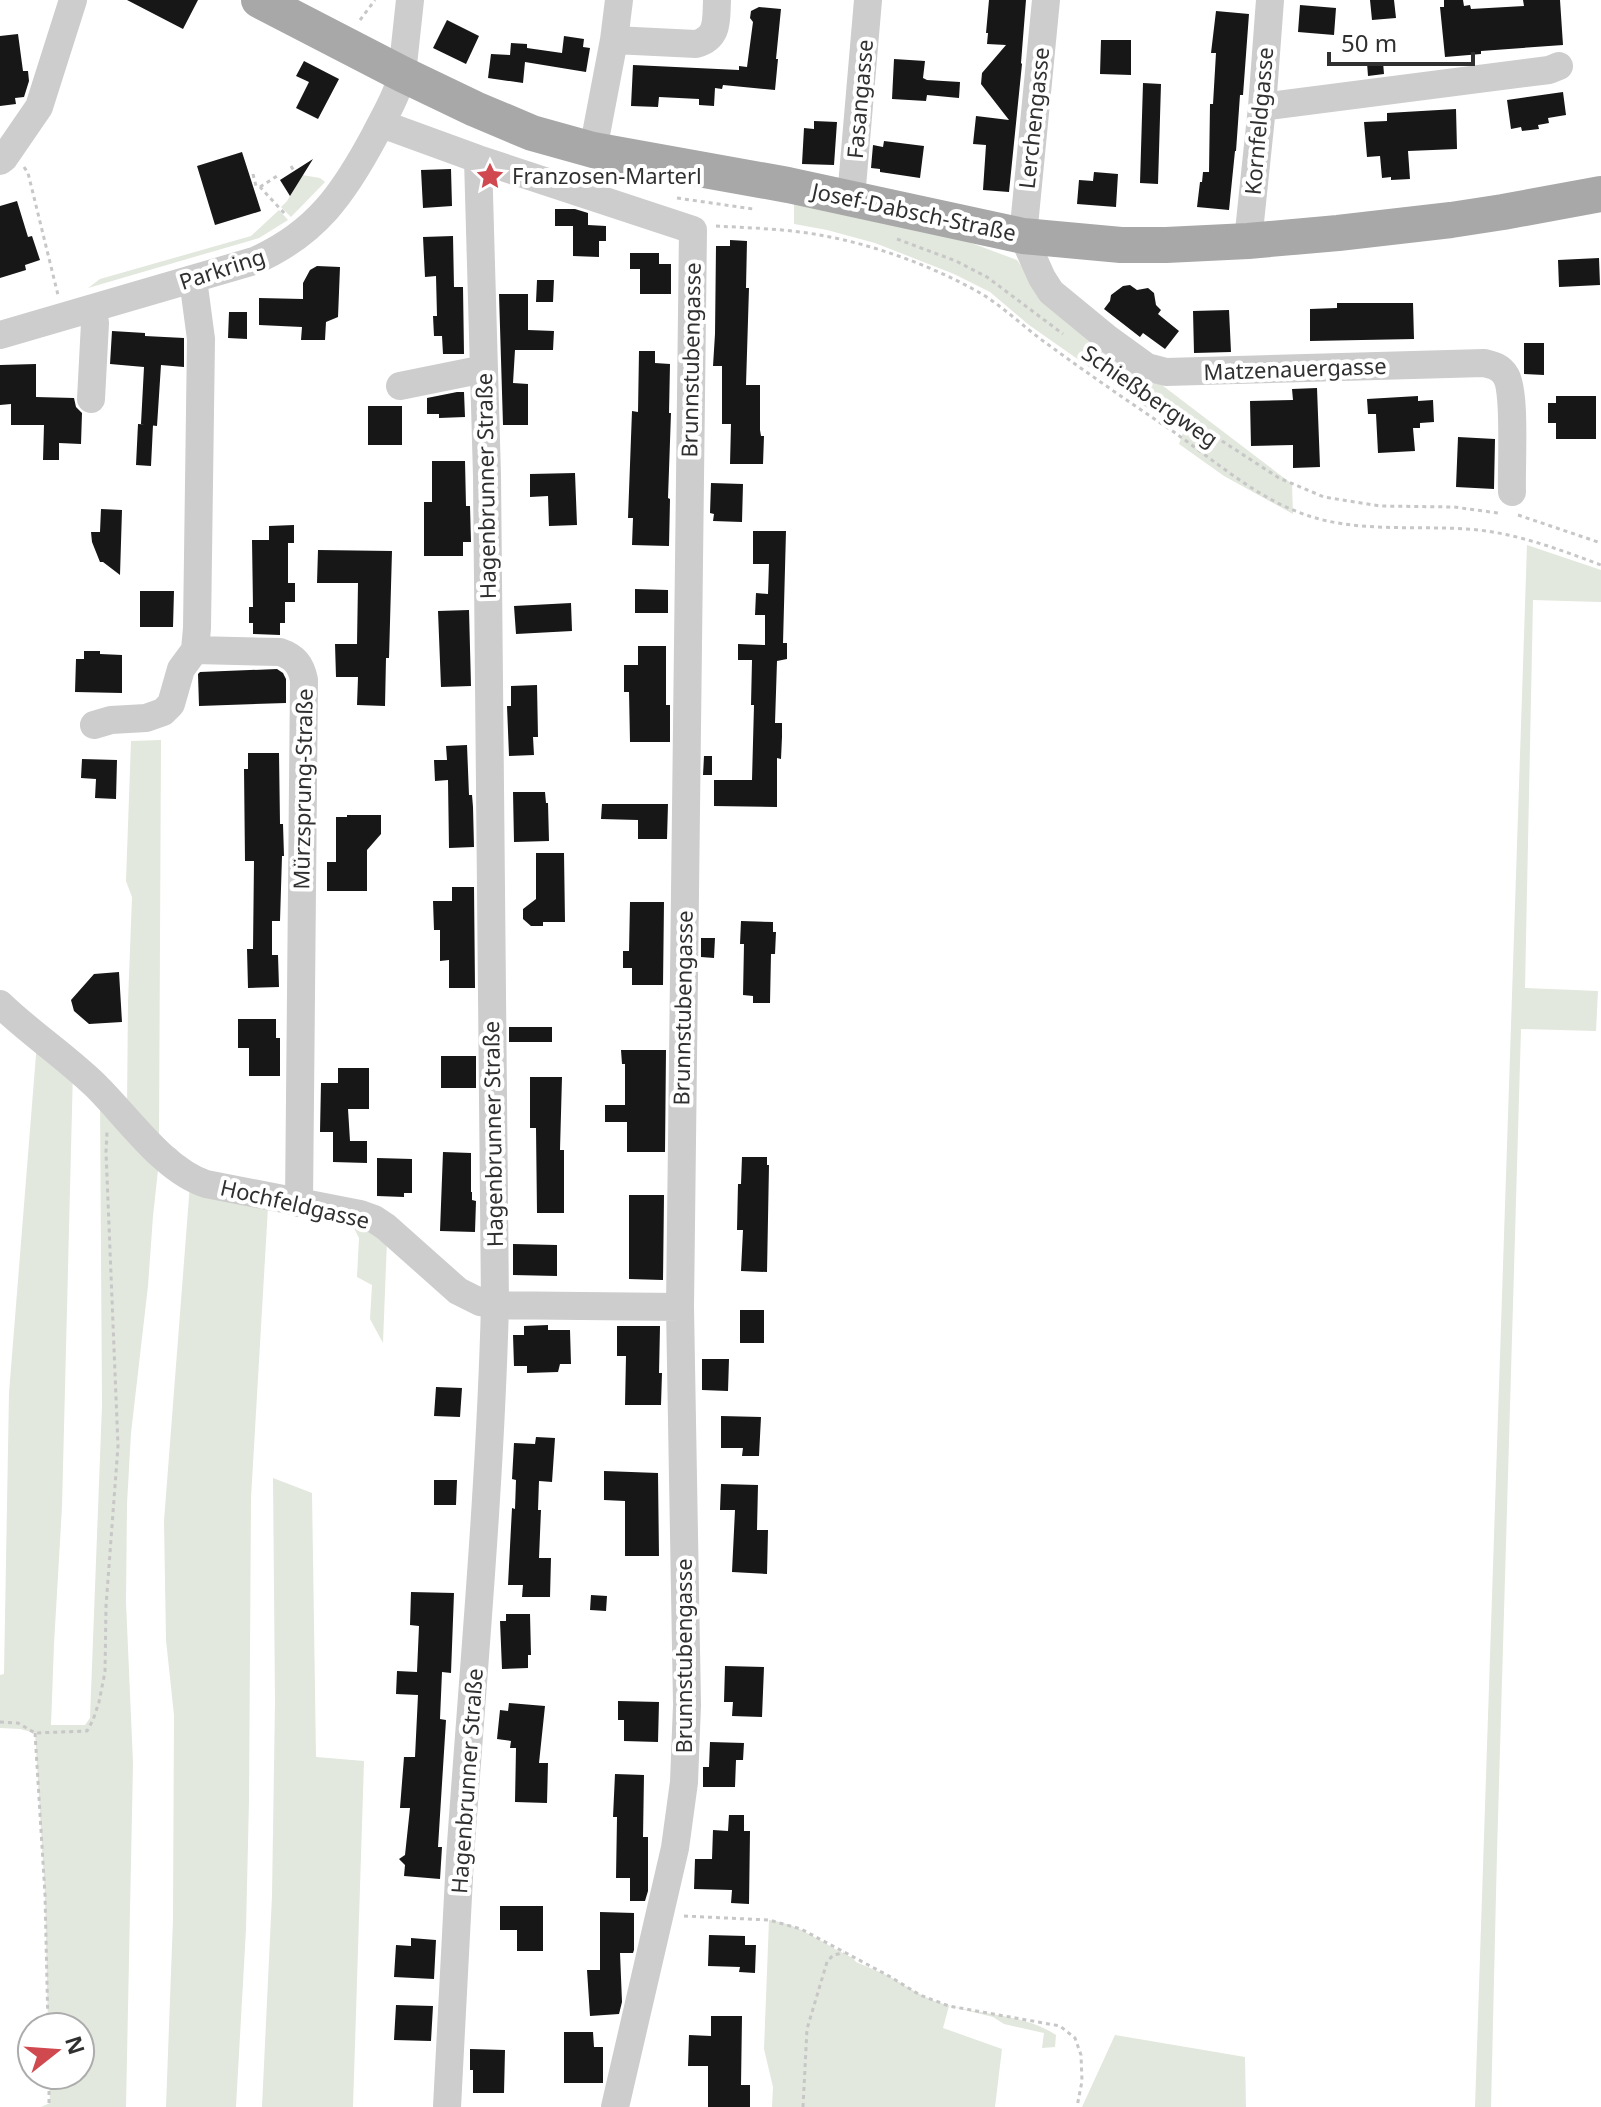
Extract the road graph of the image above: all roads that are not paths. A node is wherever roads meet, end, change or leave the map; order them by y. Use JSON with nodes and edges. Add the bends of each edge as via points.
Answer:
{"nodes":[{"id":1,"x":73,"y":0,"type":"edge"},
{"id":2,"x":259,"y":0,"type":"edge"},
{"id":3,"x":410,"y":0,"type":"edge"},
{"id":4,"x":619,"y":0,"type":"edge"},
{"id":5,"x":717,"y":0,"type":"edge"},
{"id":6,"x":868,"y":0,"type":"edge"},
{"id":7,"x":1046,"y":0,"type":"edge"},
{"id":8,"x":1270,"y":0,"type":"edge"},
{"id":9,"x":614,"y":40,"type":"junction"},
{"id":10,"x":1559,"y":66,"type":"dead end"},
{"id":11,"x":402,"y":74,"type":"junction"},
{"id":12,"x":1262,"y":107,"type":"junction"},
{"id":13,"x":382,"y":124,"type":"junction"},
{"id":14,"x":593,"y":150,"type":"junction"},
{"id":15,"x":6,"y":154,"type":"edge"},
{"id":16,"x":478,"y":159,"type":"junction"},
{"id":17,"x":1601,"y":194,"type":"edge"},
{"id":18,"x":851,"y":198,"type":"junction"},
{"id":19,"x":1023,"y":236,"type":"junction"},
{"id":20,"x":1248,"y":241,"type":"junction"},
{"id":21,"x":193,"y":279,"type":"junction"},
{"id":22,"x":93,"y":309,"type":"junction"},
{"id":23,"x":0,"y":335,"type":"edge"},
{"id":24,"x":484,"y":369,"type":"junction"},
{"id":25,"x":400,"y":386,"type":"dead end"},
{"id":26,"x":91,"y":399,"type":"dead end"},
{"id":27,"x":1512,"y":492,"type":"dead end"},
{"id":28,"x":195,"y":650,"type":"junction"},
{"id":29,"x":94,"y":725,"type":"dead end"},
{"id":30,"x":0,"y":1004,"type":"edge"},
{"id":31,"x":299,"y":1203,"type":"junction"},
{"id":32,"x":495,"y":1305,"type":"junction"},
{"id":33,"x":680,"y":1307,"type":"junction"},
{"id":34,"x":447,"y":2107,"type":"edge"},
{"id":35,"x":615,"y":2107,"type":"edge"}],
"edges":[{"from":1,"to":15,"type":"street","via":[[39,107]]},
{"from":2,"to":11,"type":"main road","name":"Josef-Dabsch-Straße"},
{"from":3,"to":11,"type":"street","name":"Parkring"},
{"from":4,"to":9,"type":"street"},
{"from":5,"to":9,"type":"street","via":[[714,30],[706,41]]},
{"from":6,"to":18,"type":"street","name":"Fasangasse"},
{"from":7,"to":19,"type":"street","name":"Lerchengasse"},
{"from":8,"to":12,"type":"street","name":"Kornfeldgasse"},
{"from":9,"to":14,"type":"street"},
{"from":10,"to":12,"type":"street"},
{"from":11,"to":13,"type":"street","name":"Parkring"},
{"from":11,"to":14,"type":"main road","name":"Josef-Dabsch-Straße","via":[[519,128]]},
{"from":12,"to":20,"type":"street","name":"Kornfeldgasse"},
{"from":13,"to":16,"type":"street","name":"Brunnstubengasse"},
{"from":13,"to":21,"type":"street","name":"Parkring","via":[[346,186],[311,226],[254,261]]},
{"from":14,"to":18,"type":"main road","name":"Josef-Dabsch-Straße"},
{"from":16,"to":24,"type":"street","name":"Hagenbrunner Straße"},
{"from":16,"to":33,"type":"street","name":"Brunnstubengasse","via":[[693,230]]},
{"from":17,"to":20,"type":"main road","name":"Josef-Dabsch-Straße","via":[[1451,220]]},
{"from":18,"to":19,"type":"main road","name":"Josef-Dabsch-Straße"},
{"from":19,"to":20,"type":"main road","name":"Josef-Dabsch-Straße","via":[[1121,245]]},
{"from":19,"to":27,"type":"street","name":"Matzenauergasse","via":[[1051,292],[1157,371],[1484,363],[1501,369],[1511,394]]},
{"from":21,"to":22,"type":"street","name":"Parkring"},
{"from":21,"to":28,"type":"street","via":[[201,339]]},
{"from":22,"to":23,"type":"street","name":"Parkring"},
{"from":22,"to":26,"type":"street"},
{"from":24,"to":25,"type":"street"},
{"from":24,"to":32,"type":"street","name":"Hagenbrunner Straße"},
{"from":28,"to":29,"type":"street","via":[[163,712]]},
{"from":28,"to":31,"type":"street","name":"Mürzsprung-Straße","via":[[280,652],[303,671]]},
{"from":30,"to":31,"type":"street","name":"Hochfeldgasse","via":[[192,1179]]},
{"from":31,"to":32,"type":"street","name":"Hochfeldgasse","via":[[374,1219],[458,1291]]},
{"from":32,"to":33,"type":"street","name":"Hochfeldgasse"},
{"from":32,"to":34,"type":"street","name":"Hagenbrunner Straße"},
{"from":33,"to":35,"type":"street","name":"Brunnstubengasse","via":[[686,1753],[675,1848]]}]}
